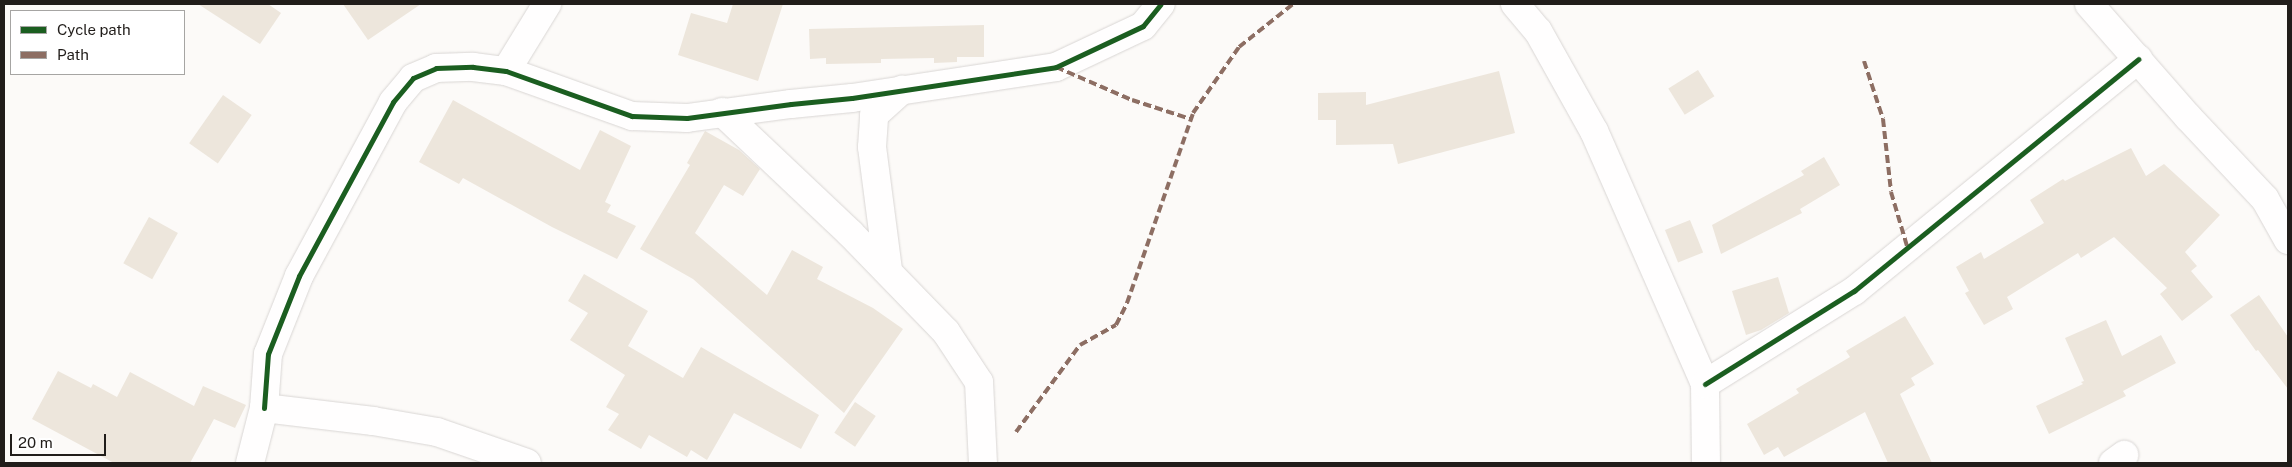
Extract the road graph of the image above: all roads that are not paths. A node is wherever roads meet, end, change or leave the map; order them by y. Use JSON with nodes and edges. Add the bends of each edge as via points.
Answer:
{"nodes":[{"id":1,"x":547,"y":4,"type":"edge"},
{"id":2,"x":1161,"y":4,"type":"edge"},
{"id":3,"x":1515,"y":4,"type":"edge"},
{"id":4,"x":2090,"y":4,"type":"edge"},
{"id":5,"x":2138,"y":59,"type":"junction"},
{"id":6,"x":506,"y":71,"type":"junction"},
{"id":7,"x":902,"y":90,"type":"junction"},
{"id":8,"x":722,"y":112,"type":"junction"},
{"id":9,"x":2288,"y":240,"type":"edge"},
{"id":10,"x":888,"y":270,"type":"junction"},
{"id":11,"x":1705,"y":384,"type":"junction"},
{"id":12,"x":264,"y":408,"type":"junction"},
{"id":13,"x":250,"y":463,"type":"edge"},
{"id":14,"x":527,"y":463,"type":"edge"},
{"id":15,"x":983,"y":463,"type":"edge"},
{"id":16,"x":1706,"y":463,"type":"edge"}],
"edges":[{"from":1,"to":6,"type":"street"},
{"from":2,"to":7,"type":"street","via":[[1143,26],[1056,67]]},
{"from":3,"to":11,"type":"street","via":[[1538,31],[1594,131]]},
{"from":4,"to":5,"type":"street"},
{"from":5,"to":9,"type":"street","via":[[2265,199]]},
{"from":5,"to":11,"type":"street","via":[[1854,291]]},
{"from":6,"to":8,"type":"street","via":[[632,116],[687,118]]},
{"from":6,"to":12,"type":"street","via":[[473,67],[436,68],[413,78],[393,102],[299,276],[268,354]]},
{"from":7,"to":8,"type":"street"},
{"from":7,"to":10,"type":"street","via":[[874,115],[872,147]]},
{"from":8,"to":10,"type":"street"},
{"from":10,"to":15,"type":"street","via":[[946,332],[979,382]]},
{"from":11,"to":16,"type":"street"},
{"from":12,"to":13,"type":"street"},
{"from":12,"to":14,"type":"street","via":[[436,432]]}]}
